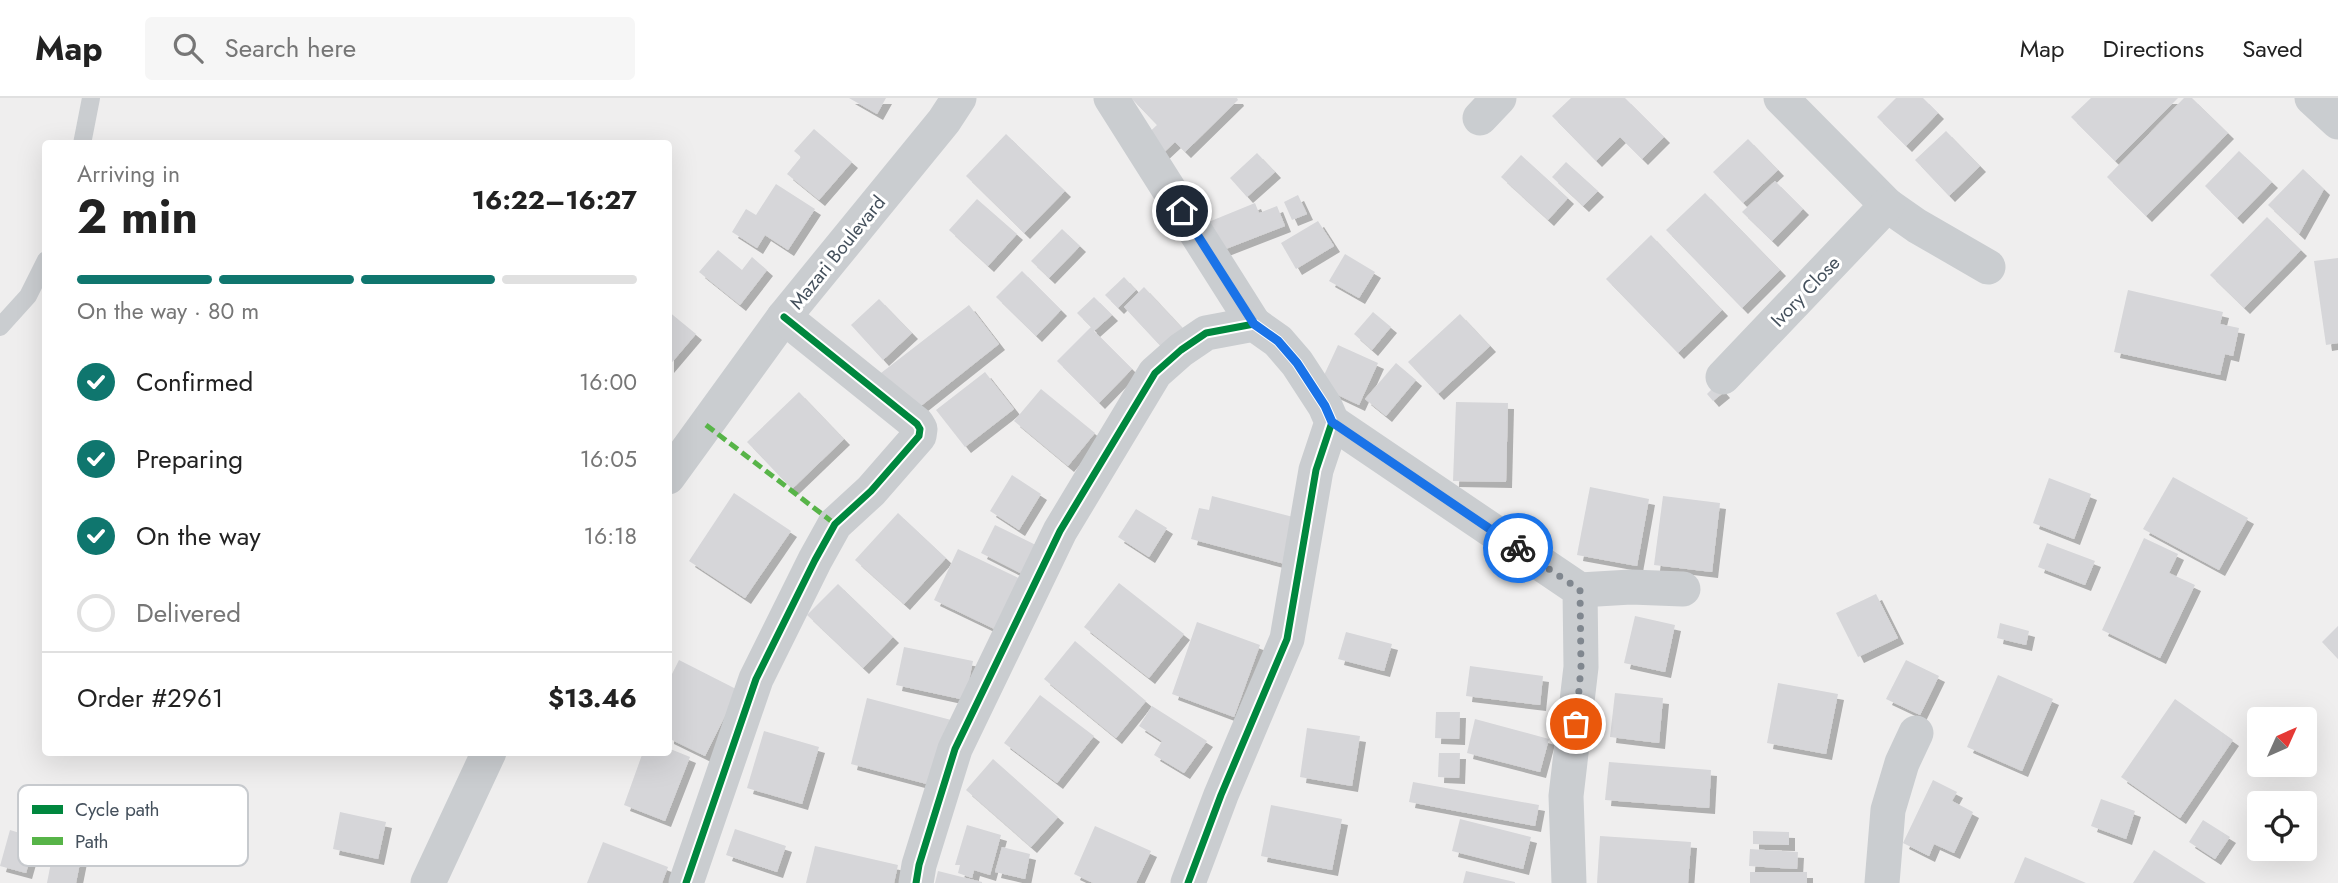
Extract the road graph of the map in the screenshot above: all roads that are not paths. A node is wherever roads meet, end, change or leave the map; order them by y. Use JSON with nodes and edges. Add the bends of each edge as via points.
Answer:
{"nodes":[{"id":1,"x":91,"y":98,"type":"edge"},
{"id":2,"x":959,"y":98,"type":"edge"},
{"id":3,"x":1111,"y":98,"type":"edge"},
{"id":4,"x":1781,"y":98,"type":"edge"},
{"id":5,"x":2312,"y":98,"type":"edge"},
{"id":6,"x":2338,"y":122,"type":"edge"},
{"id":7,"x":83,"y":140,"type":"edge"},
{"id":8,"x":1886,"y":205,"type":"junction"},
{"id":9,"x":1988,"y":267,"type":"dead end"},
{"id":10,"x":42,"y":268,"type":"edge"},
{"id":11,"x":784,"y":317,"type":"junction"},
{"id":12,"x":1254,"y":324,"type":"junction"},
{"id":13,"x":0,"y":327,"type":"edge"},
{"id":14,"x":1723,"y":377,"type":"dead end"},
{"id":15,"x":1332,"y":422,"type":"junction"},
{"id":16,"x":672,"y":471,"type":"edge"},
{"id":17,"x":1684,"y":589,"type":"dead end"},
{"id":18,"x":1580,"y":590,"type":"junction"},
{"id":19,"x":1916,"y":733,"type":"dead end"},
{"id":20,"x":487,"y":756,"type":"edge"},
{"id":21,"x":428,"y":883,"type":"edge"},
{"id":22,"x":686,"y":883,"type":"edge"},
{"id":23,"x":916,"y":883,"type":"edge"},
{"id":24,"x":1188,"y":883,"type":"edge"},
{"id":25,"x":1569,"y":883,"type":"edge"},
{"id":26,"x":1882,"y":883,"type":"edge"}],
"edges":[{"from":1,"to":7,"type":"lane"},
{"from":2,"to":11,"type":"street","name":"Mazari Boulevard"},
{"from":3,"to":12,"type":"street"},
{"from":4,"to":8,"type":"street"},
{"from":5,"to":6,"type":"street"},
{"from":8,"to":9,"type":"street"},
{"from":8,"to":14,"type":"street","name":"Ivory Close"},
{"from":10,"to":13,"type":"lane","via":[[28,296]]},
{"from":11,"to":16,"type":"street","name":"Mazari Boulevard"},
{"from":11,"to":22,"type":"street","via":[[917,424],[919,436],[835,524],[815,560],[756,679]]},
{"from":12,"to":15,"type":"street","via":[[1278,341],[1297,363]]},
{"from":12,"to":23,"type":"street","via":[[1206,333],[1155,373],[1060,531],[955,748]]},
{"from":15,"to":18,"type":"street"},
{"from":15,"to":24,"type":"street","via":[[1316,470],[1287,639]]},
{"from":17,"to":18,"type":"street"},
{"from":18,"to":25,"type":"street","via":[[1581,667],[1566,796]]},
{"from":19,"to":26,"type":"street","via":[[1888,810]]},
{"from":20,"to":21,"type":"street"}]}
